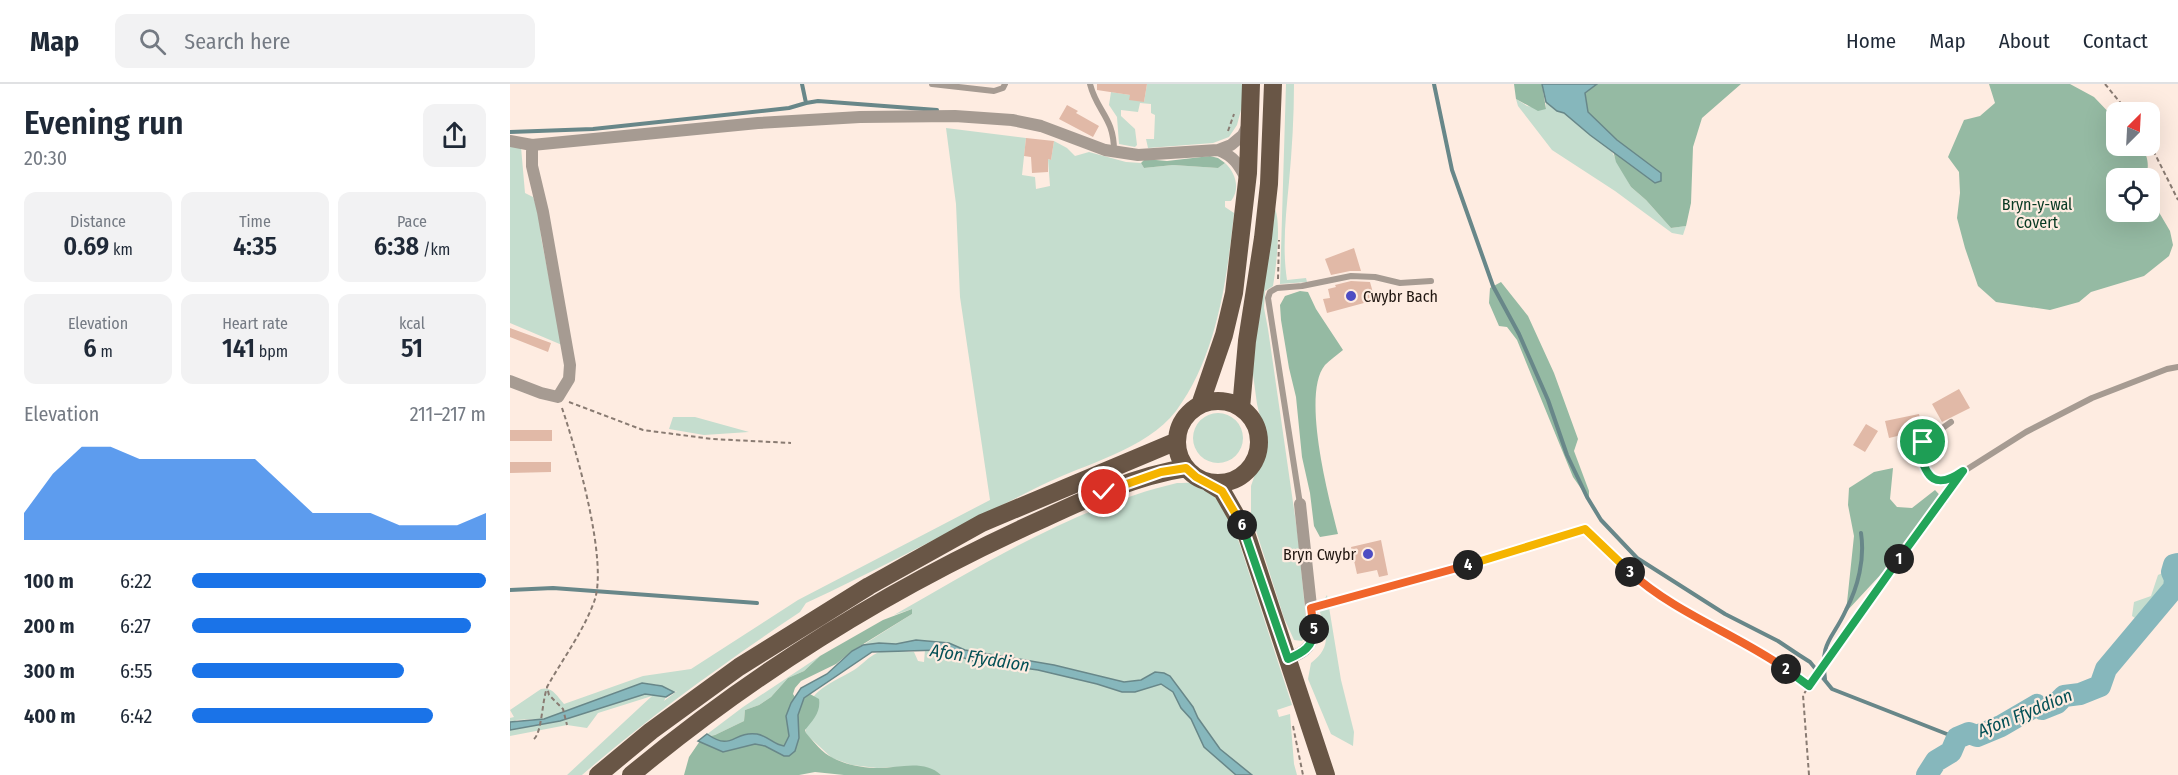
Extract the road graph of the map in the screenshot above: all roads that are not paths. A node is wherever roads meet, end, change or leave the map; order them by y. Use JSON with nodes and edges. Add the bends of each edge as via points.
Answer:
{"nodes":[{"id":1,"x":932,"y":84,"type":"edge"},
{"id":2,"x":1005,"y":84,"type":"edge"},
{"id":3,"x":1089,"y":84,"type":"edge"},
{"id":4,"x":1251,"y":84,"type":"edge"},
{"id":5,"x":1273,"y":84,"type":"edge"},
{"id":6,"x":1251,"y":119,"type":"junction"},
{"id":7,"x":510,"y":141,"type":"edge"},
{"id":8,"x":532,"y":145,"type":"junction"},
{"id":9,"x":1218,"y":150,"type":"junction"},
{"id":10,"x":1114,"y":151,"type":"junction"},
{"id":11,"x":1247,"y":180,"type":"junction"},
{"id":12,"x":1431,"y":281,"type":"dead end"},
{"id":13,"x":2178,"y":367,"type":"edge"},
{"id":14,"x":510,"y":381,"type":"edge"},
{"id":15,"x":1200,"y":405,"type":"junction"},
{"id":16,"x":1240,"y":408,"type":"junction"},
{"id":17,"x":1952,"y":422,"type":"dead end"},
{"id":18,"x":1177,"y":441,"type":"junction"},
{"id":19,"x":1186,"y":468,"type":"junction"},
{"id":20,"x":1239,"y":477,"type":"junction"},
{"id":21,"x":1209,"y":483,"type":"junction"},
{"id":22,"x":1300,"y":504,"type":"joint"},
{"id":23,"x":1246,"y":533,"type":"junction"},
{"id":24,"x":1288,"y":659,"type":"junction"},
{"id":25,"x":598,"y":775,"type":"edge"},
{"id":26,"x":632,"y":775,"type":"edge"},
{"id":27,"x":1326,"y":775,"type":"edge"}],
"edges":[{"from":1,"to":2,"type":"lane","via":[[994,91]]},
{"from":3,"to":10,"type":"lane","via":[[1108,118]]},
{"from":4,"to":6,"type":"main road"},
{"from":5,"to":16,"type":"main road","via":[[1268,194]]},
{"from":6,"to":9,"type":"street","via":[[1243,135]]},
{"from":6,"to":11,"type":"main road"},
{"from":7,"to":8,"type":"street"},
{"from":8,"to":10,"type":"street","via":[[758,123],[955,116],[1031,124]]},
{"from":8,"to":14,"type":"street","via":[[532,166],[570,365],[569,379],[558,397]]},
{"from":9,"to":10,"type":"street","via":[[1138,155]]},
{"from":9,"to":11,"type":"street","via":[[1237,162]]},
{"from":11,"to":15,"type":"main road","via":[[1234,294]]},
{"from":12,"to":22,"type":"lane","via":[[1400,283],[1351,276],[1270,292]]},
{"from":13,"to":17,"type":"lane","via":[[2092,398],[1944,481],[1926,472],[1919,450],[1931,435]]},
{"from":15,"to":16,"type":"main road","via":[[1227,402]]},
{"from":15,"to":18,"type":"main road","via":[[1184,418]]},
{"from":16,"to":20,"type":"main road","via":[[1251,418],[1258,435],[1258,449],[1254,461]]},
{"from":18,"to":19,"type":"main road"},
{"from":18,"to":25,"type":"main road","via":[[982,523],[869,586],[739,667]]},
{"from":19,"to":21,"type":"main road"},
{"from":19,"to":26,"type":"main road","via":[[1161,472],[1104,492],[955,561],[839,626],[727,699]]},
{"from":20,"to":21,"type":"main road","via":[[1226,483]]},
{"from":20,"to":23,"type":"main road"},
{"from":21,"to":23,"type":"main road","via":[[1222,491]]},
{"from":22,"to":24,"type":"street","via":[[1314,634],[1304,652]]},
{"from":23,"to":24,"type":"main road"},
{"from":24,"to":27,"type":"main road"}]}
